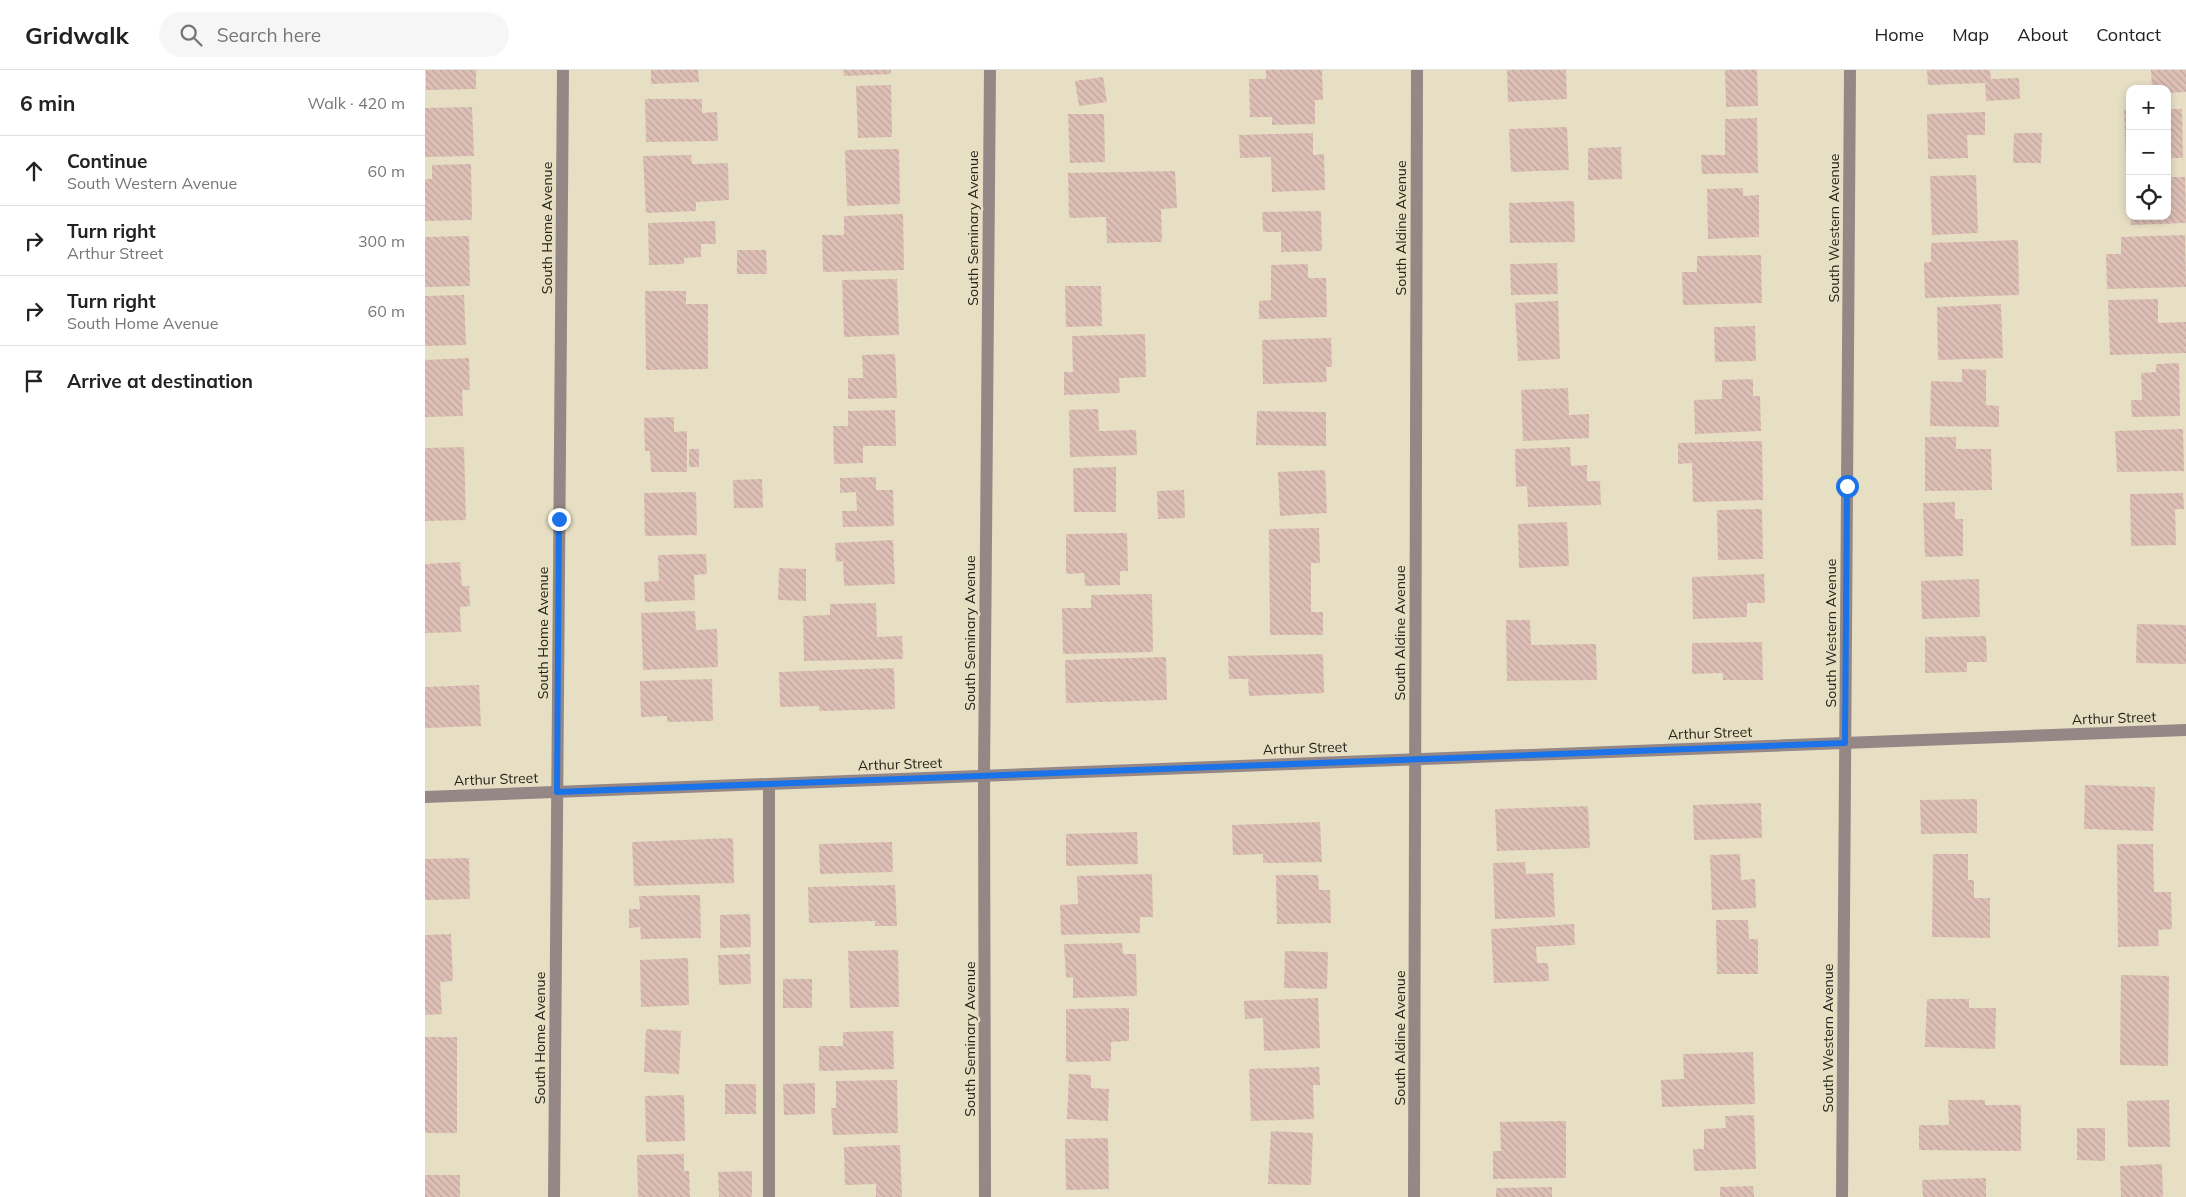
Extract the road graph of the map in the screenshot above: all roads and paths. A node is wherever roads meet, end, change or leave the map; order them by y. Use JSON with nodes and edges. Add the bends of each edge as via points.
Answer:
{"nodes":[{"id":1,"x":563,"y":70,"type":"edge"},
{"id":2,"x":990,"y":70,"type":"edge"},
{"id":3,"x":1417,"y":70,"type":"edge"},
{"id":4,"x":1850,"y":70,"type":"edge"},
{"id":5,"x":2186,"y":730,"type":"edge"},
{"id":6,"x":1845,"y":743,"type":"junction"},
{"id":7,"x":1415,"y":759,"type":"junction"},
{"id":8,"x":984,"y":775,"type":"junction"},
{"id":9,"x":769,"y":784,"type":"junction"},
{"id":10,"x":557,"y":792,"type":"junction"},
{"id":11,"x":425,"y":797,"type":"edge"},
{"id":12,"x":554,"y":1197,"type":"edge"},
{"id":13,"x":769,"y":1197,"type":"edge"},
{"id":14,"x":985,"y":1197,"type":"edge"},
{"id":15,"x":1414,"y":1197,"type":"edge"},
{"id":16,"x":1842,"y":1197,"type":"edge"}],
"edges":[{"from":1,"to":10,"type":"street","name":"South Home Avenue"},
{"from":2,"to":8,"type":"street","name":"South Seminary Avenue"},
{"from":3,"to":7,"type":"street","name":"South Aldine Avenue"},
{"from":4,"to":6,"type":"street","name":"South Western Avenue"},
{"from":5,"to":6,"type":"street","name":"Arthur Street"},
{"from":6,"to":7,"type":"street","name":"Arthur Street"},
{"from":6,"to":16,"type":"street","name":"South Western Avenue"},
{"from":7,"to":8,"type":"street","name":"Arthur Street"},
{"from":7,"to":15,"type":"street","name":"South Aldine Avenue"},
{"from":8,"to":9,"type":"street","name":"Arthur Street"},
{"from":8,"to":14,"type":"street","name":"South Seminary Avenue"},
{"from":9,"to":10,"type":"street","name":"Arthur Street"},
{"from":9,"to":13,"type":"street"},
{"from":10,"to":11,"type":"street","name":"Arthur Street"},
{"from":10,"to":12,"type":"street","name":"South Home Avenue"}]}
